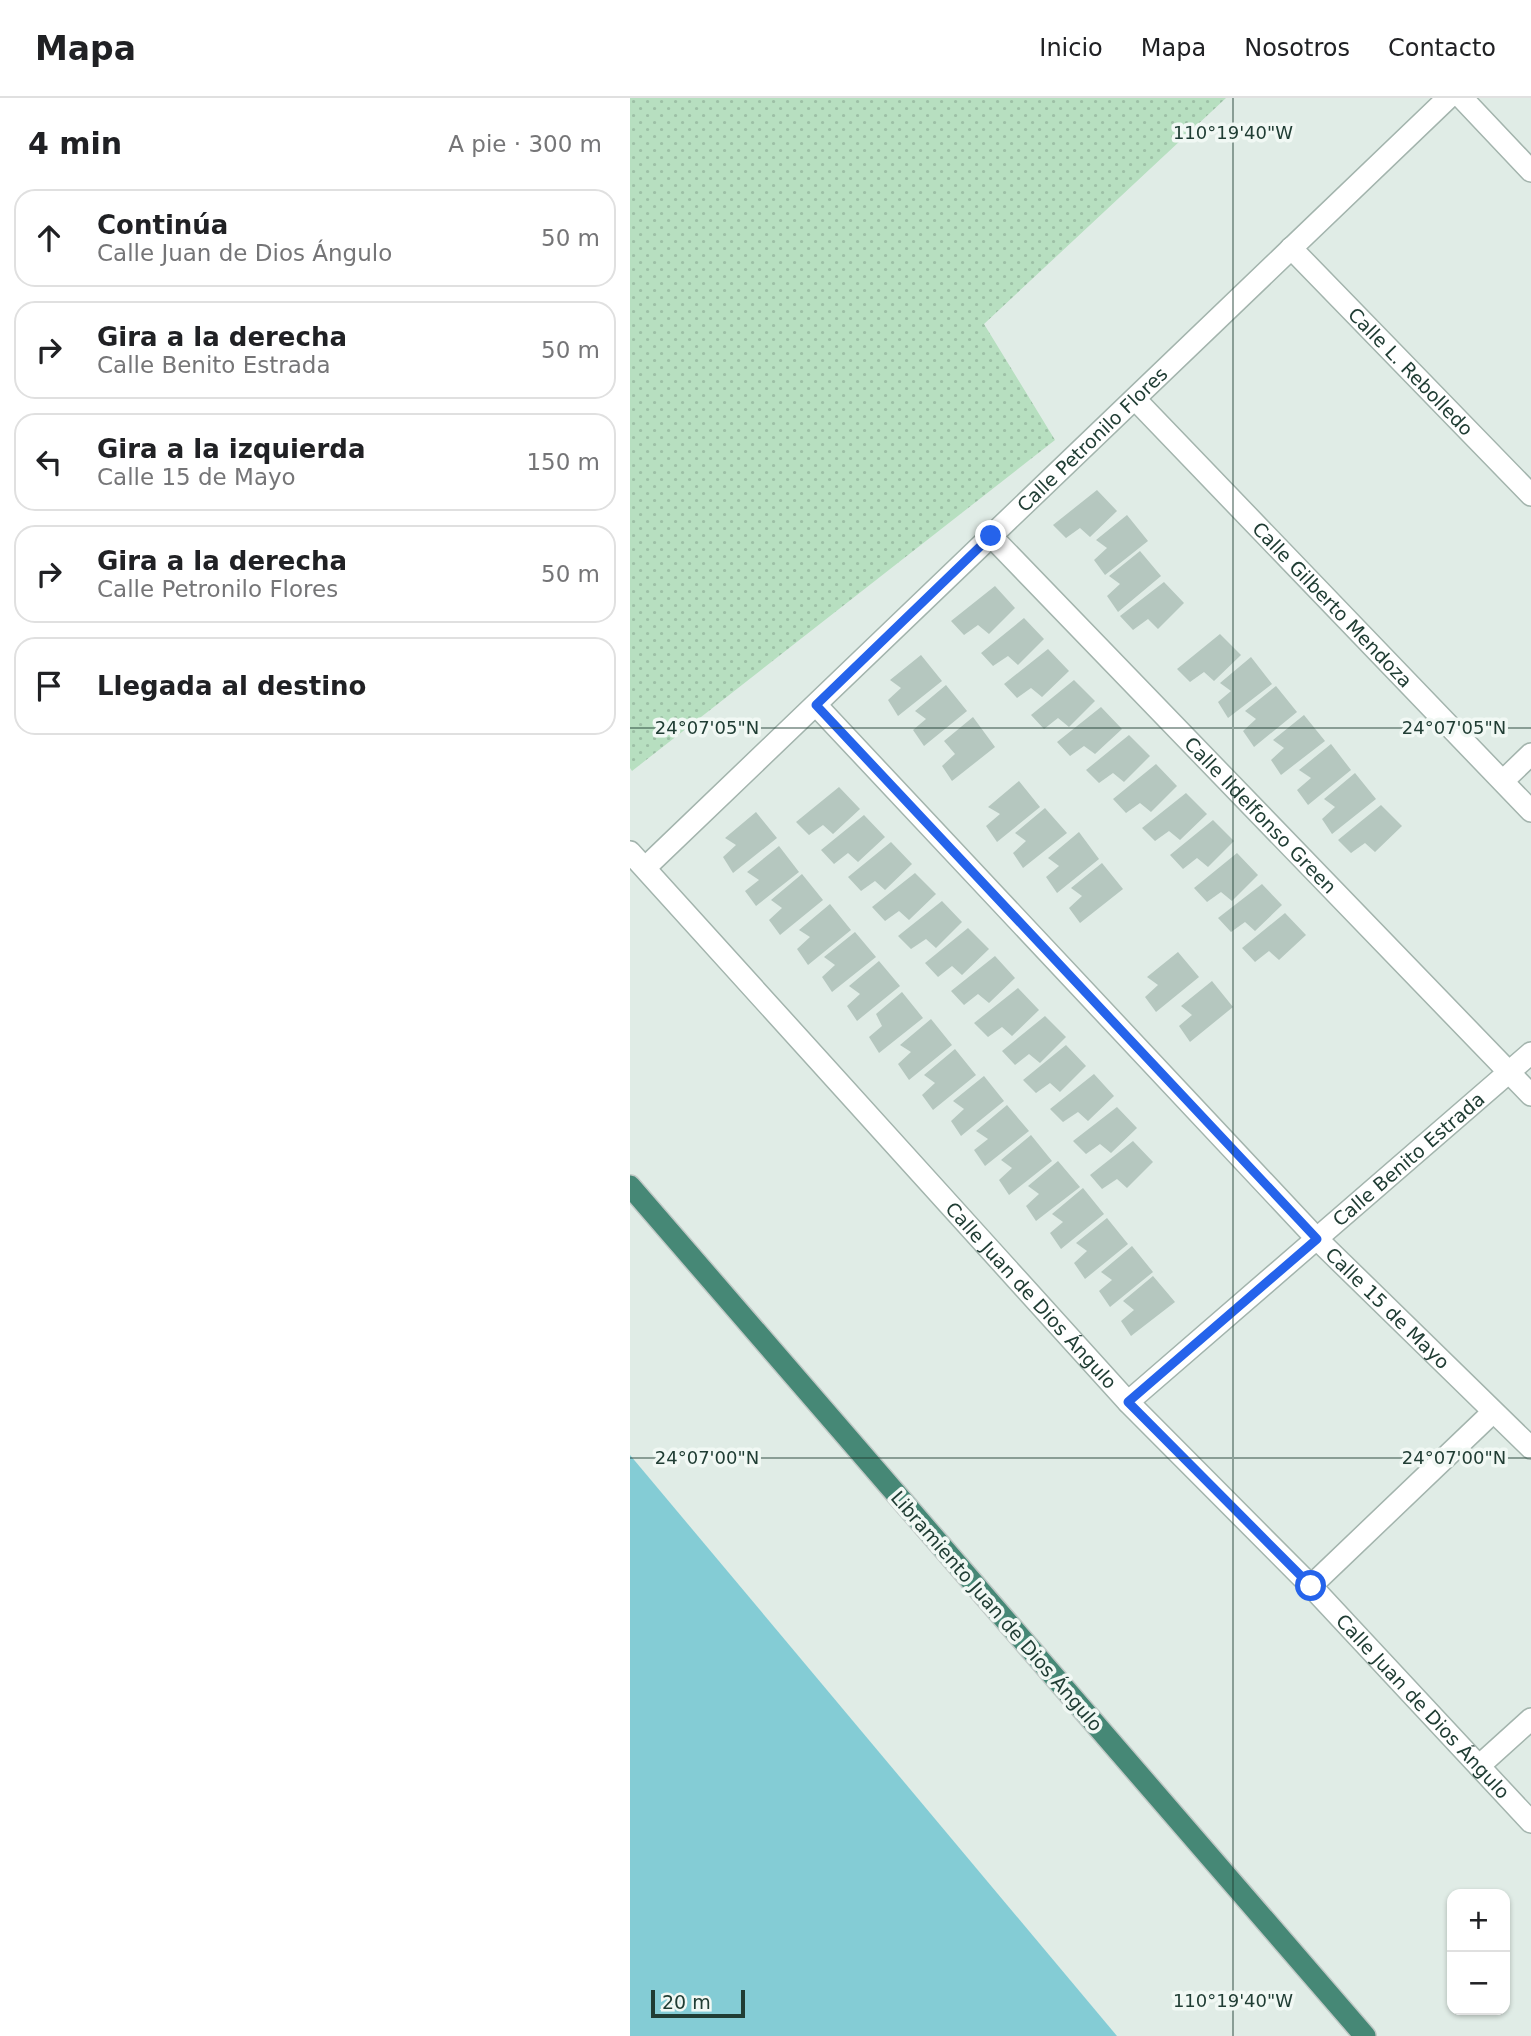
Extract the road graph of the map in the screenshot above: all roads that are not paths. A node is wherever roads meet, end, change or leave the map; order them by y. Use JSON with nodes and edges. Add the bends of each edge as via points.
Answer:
{"nodes":[{"id":1,"x":1448,"y":98,"type":"edge"},
{"id":2,"x":1462,"y":98,"type":"edge"},
{"id":3,"x":1531,"y":171,"type":"edge"},
{"id":4,"x":1292,"y":248,"type":"junction"},
{"id":5,"x":1135,"y":399,"type":"junction"},
{"id":6,"x":1531,"y":495,"type":"edge"},
{"id":7,"x":991,"y":536,"type":"junction"},
{"id":8,"x":816,"y":705,"type":"junction"},
{"id":9,"x":1531,"y":754,"type":"edge"},
{"id":10,"x":1503,"y":781,"type":"junction"},
{"id":11,"x":1531,"y":811,"type":"edge"},
{"id":12,"x":630,"y":852,"type":"edge"},
{"id":13,"x":646,"y":867,"type":"junction"},
{"id":14,"x":1531,"y":1053,"type":"edge"},
{"id":15,"x":1508,"y":1073,"type":"junction"},
{"id":16,"x":1531,"y":1095,"type":"edge"},
{"id":17,"x":630,"y":1186,"type":"edge"},
{"id":18,"x":1317,"y":1239,"type":"junction"},
{"id":19,"x":1128,"y":1402,"type":"junction"},
{"id":20,"x":1493,"y":1412,"type":"junction"},
{"id":21,"x":1531,"y":1448,"type":"edge"},
{"id":22,"x":1311,"y":1586,"type":"junction"},
{"id":23,"x":1531,"y":1719,"type":"edge"},
{"id":24,"x":1479,"y":1766,"type":"junction"},
{"id":25,"x":1531,"y":1822,"type":"edge"},
{"id":26,"x":1365,"y":2036,"type":"edge"}],
"edges":[{"from":1,"to":4,"type":"street","name":"Calle Petronilo Flores"},
{"from":2,"to":3,"type":"street"},
{"from":4,"to":5,"type":"street","name":"Calle Petronilo Flores"},
{"from":4,"to":6,"type":"street","name":"Calle L. Rebolledo"},
{"from":5,"to":7,"type":"street","name":"Calle Petronilo Flores"},
{"from":5,"to":10,"type":"street","name":"Calle Gilberto Mendoza"},
{"from":7,"to":8,"type":"street","name":"Calle Petronilo Flores"},
{"from":7,"to":15,"type":"street","name":"Calle Ildelfonso Green"},
{"from":8,"to":13,"type":"street","name":"Calle Petronilo Flores"},
{"from":8,"to":18,"type":"street","name":"Calle 15 de Mayo"},
{"from":9,"to":10,"type":"street"},
{"from":10,"to":11,"type":"street","name":"Calle Gilberto Mendoza"},
{"from":12,"to":13,"type":"street","name":"Calle Juan de Dios Ángulo"},
{"from":13,"to":19,"type":"street","name":"Calle Juan de Dios Ángulo"},
{"from":14,"to":15,"type":"street","name":"Calle Benito Estrada"},
{"from":15,"to":16,"type":"street","name":"Calle Ildelfonso Green"},
{"from":15,"to":18,"type":"street","name":"Calle Benito Estrada"},
{"from":17,"to":26,"type":"highway","name":"Libramiento Juan de Dios Ángulo"},
{"from":18,"to":19,"type":"street","name":"Calle Benito Estrada"},
{"from":18,"to":20,"type":"street","name":"Calle 15 de Mayo"},
{"from":19,"to":22,"type":"street","name":"Calle Juan de Dios Ángulo"},
{"from":20,"to":21,"type":"street","name":"Calle 15 de Mayo"},
{"from":20,"to":22,"type":"street"},
{"from":22,"to":24,"type":"street","name":"Calle Juan de Dios Ángulo"},
{"from":23,"to":24,"type":"street"},
{"from":24,"to":25,"type":"street","name":"Calle Juan de Dios Ángulo"}]}
